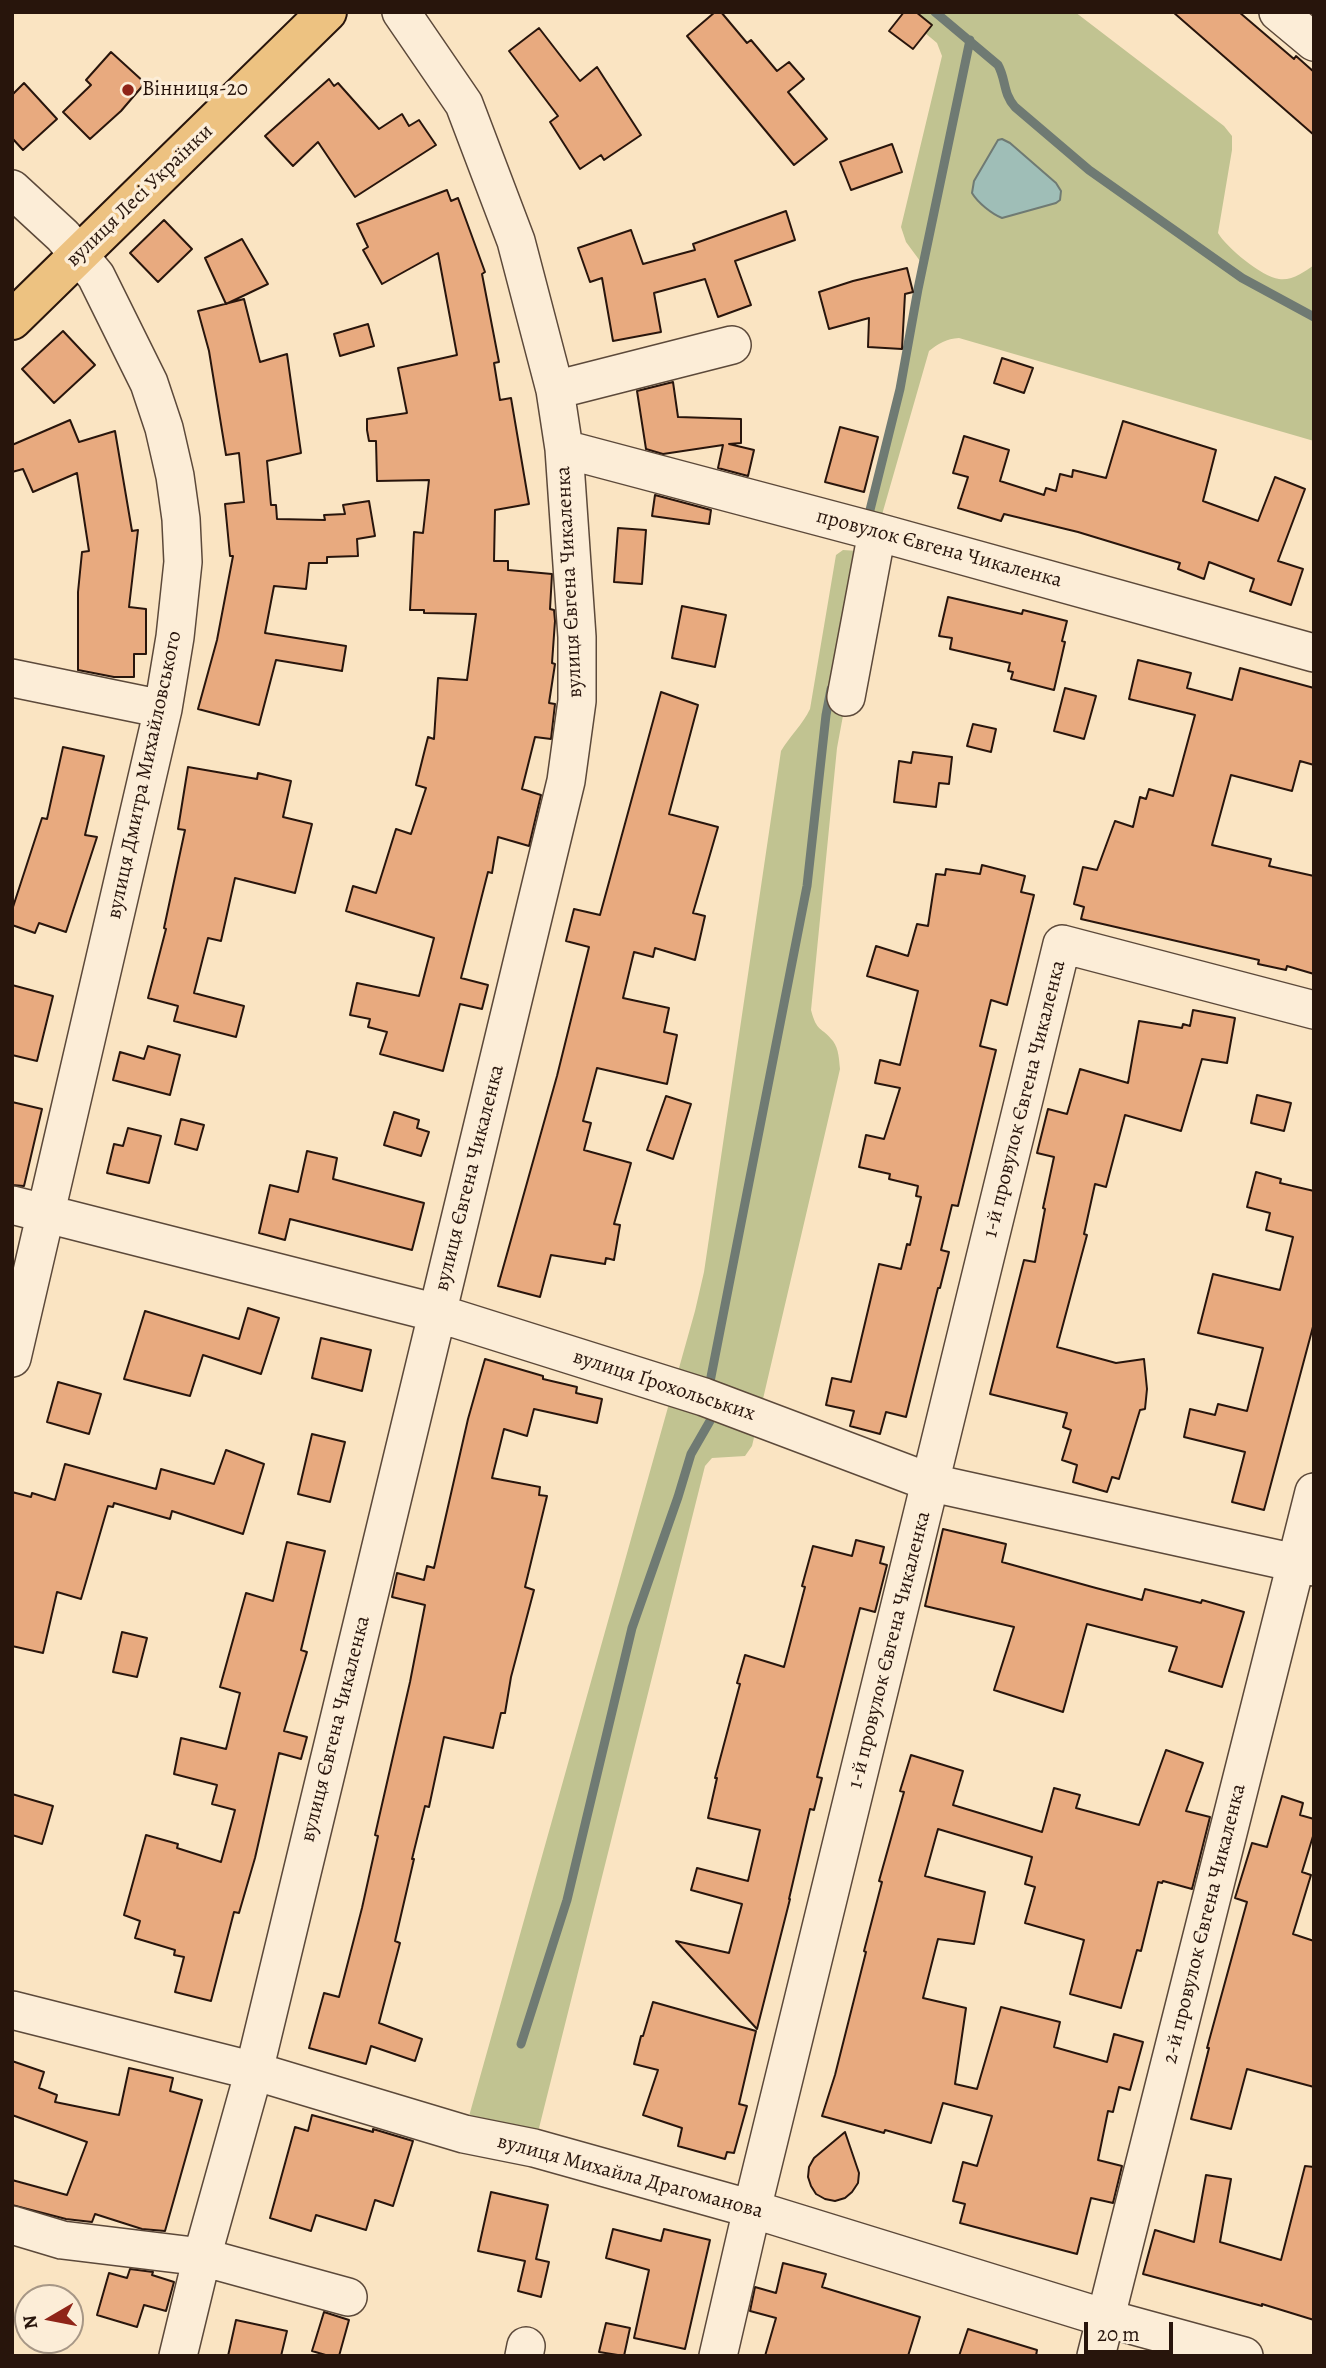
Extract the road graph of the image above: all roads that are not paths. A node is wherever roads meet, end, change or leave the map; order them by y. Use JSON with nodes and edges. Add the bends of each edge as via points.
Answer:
{"nodes":[{"id":1,"x":327,"y":12,"type":"edge"},
{"id":2,"x":401,"y":12,"type":"edge"},
{"id":3,"x":1278,"y":12,"type":"edge"},
{"id":4,"x":1314,"y":42,"type":"edge"},
{"id":5,"x":12,"y":189,"type":"edge"},
{"id":6,"x":79,"y":256,"type":"junction"},
{"id":7,"x":12,"y":320,"type":"edge"},
{"id":8,"x":732,"y":345,"type":"dead end"},
{"id":9,"x":555,"y":390,"type":"junction"},
{"id":10,"x":564,"y":449,"type":"junction"},
{"id":11,"x":877,"y":531,"type":"junction"},
{"id":12,"x":1314,"y":653,"type":"edge"},
{"id":13,"x":12,"y":678,"type":"edge"},
{"id":14,"x":846,"y":698,"type":"dead end"},
{"id":15,"x":163,"y":709,"type":"junction"},
{"id":16,"x":1314,"y":1010,"type":"edge"},
{"id":17,"x":12,"y":1205,"type":"edge"},
{"id":18,"x":47,"y":1213,"type":"junction"},
{"id":19,"x":437,"y":1313,"type":"junction"},
{"id":20,"x":12,"y":1359,"type":"edge"},
{"id":21,"x":932,"y":1483,"type":"junction"},
{"id":22,"x":1314,"y":1492,"type":"edge"},
{"id":23,"x":1305,"y":1565,"type":"edge"},
{"id":24,"x":12,"y":2010,"type":"edge"},
{"id":25,"x":254,"y":2071,"type":"junction"},
{"id":26,"x":752,"y":2209,"type":"junction"},
{"id":27,"x":12,"y":2225,"type":"edge"},
{"id":28,"x":202,"y":2257,"type":"junction"},
{"id":29,"x":348,"y":2297,"type":"dead end"},
{"id":30,"x":1105,"y":2318,"type":"junction"},
{"id":31,"x":178,"y":2356,"type":"edge"},
{"id":32,"x":718,"y":2356,"type":"edge"},
{"id":33,"x":1096,"y":2356,"type":"edge"},
{"id":34,"x":1244,"y":2356,"type":"edge"}],
"edges":[{"from":1,"to":6,"type":"main road","name":"вулиця Лесі Українки"},
{"from":2,"to":9,"type":"street","name":"вулиця Євгена Чикаленка","via":[[464,104],[516,242]]},
{"from":3,"to":4,"type":"street"},
{"from":5,"to":6,"type":"street","name":"вулиця Дмитра Михайловського"},
{"from":6,"to":7,"type":"main road","name":"вулиця Лесі Українки"},
{"from":6,"to":15,"type":"street","name":"вулиця Дмитра Михайловського","via":[[96,276],[149,383],[175,476],[183,562]]},
{"from":8,"to":9,"type":"street"},
{"from":9,"to":10,"type":"street","name":"вулиця Євгена Чикаленка"},
{"from":10,"to":11,"type":"street","name":"провулок Євгена Чикаленка"},
{"from":10,"to":19,"type":"street","name":"вулиця Євгена Чикаленка","via":[[577,637],[577,701],[566,781]]},
{"from":11,"to":12,"type":"street","name":"провулок Євгена Чикаленка"},
{"from":11,"to":14,"type":"street"},
{"from":13,"to":15,"type":"street"},
{"from":15,"to":18,"type":"street","name":"вулиця Дмитра Михайловського"},
{"from":16,"to":21,"type":"street","name":"1-й провулок Євгена Чикаленка","via":[[1062,944]]},
{"from":17,"to":18,"type":"street","name":"вулиця Ґрохольських"},
{"from":18,"to":19,"type":"street","name":"вулиця Ґрохольських"},
{"from":18,"to":20,"type":"street","name":"вулиця Дмитра Михайловського"},
{"from":19,"to":21,"type":"street","name":"вулиця Ґрохольських","via":[[704,1397]]},
{"from":19,"to":25,"type":"street","name":"вулиця Євгена Чикаленка"},
{"from":21,"to":23,"type":"street","name":"вулиця Ґрохольських"},
{"from":21,"to":26,"type":"street","name":"1-й провулок Євгена Чикаленка"},
{"from":22,"to":23,"type":"street","name":"2-й провулок Євгена Чикаленка"},
{"from":23,"to":30,"type":"street","name":"2-й провулок Євгена Чикаленка"},
{"from":24,"to":25,"type":"street","name":"вулиця Михайла Драгоманова"},
{"from":25,"to":26,"type":"street","name":"вулиця Михайла Драгоманова","via":[[464,2134],[534,2148]]},
{"from":25,"to":28,"type":"street","name":"вулиця Євгена Чикаленка"},
{"from":26,"to":30,"type":"street","name":"вулиця Михайла Драгоманова"},
{"from":26,"to":32,"type":"street","name":"1-й провулок Євгена Чикаленка"},
{"from":27,"to":28,"type":"street","via":[[62,2240]]},
{"from":28,"to":29,"type":"street"},
{"from":28,"to":31,"type":"street","name":"вулиця Євгена Чикаленка"},
{"from":30,"to":33,"type":"street","name":"2-й провулок Євгена Чикаленка"},
{"from":30,"to":34,"type":"street","name":"вулиця Михайла Драгоманова"}]}
